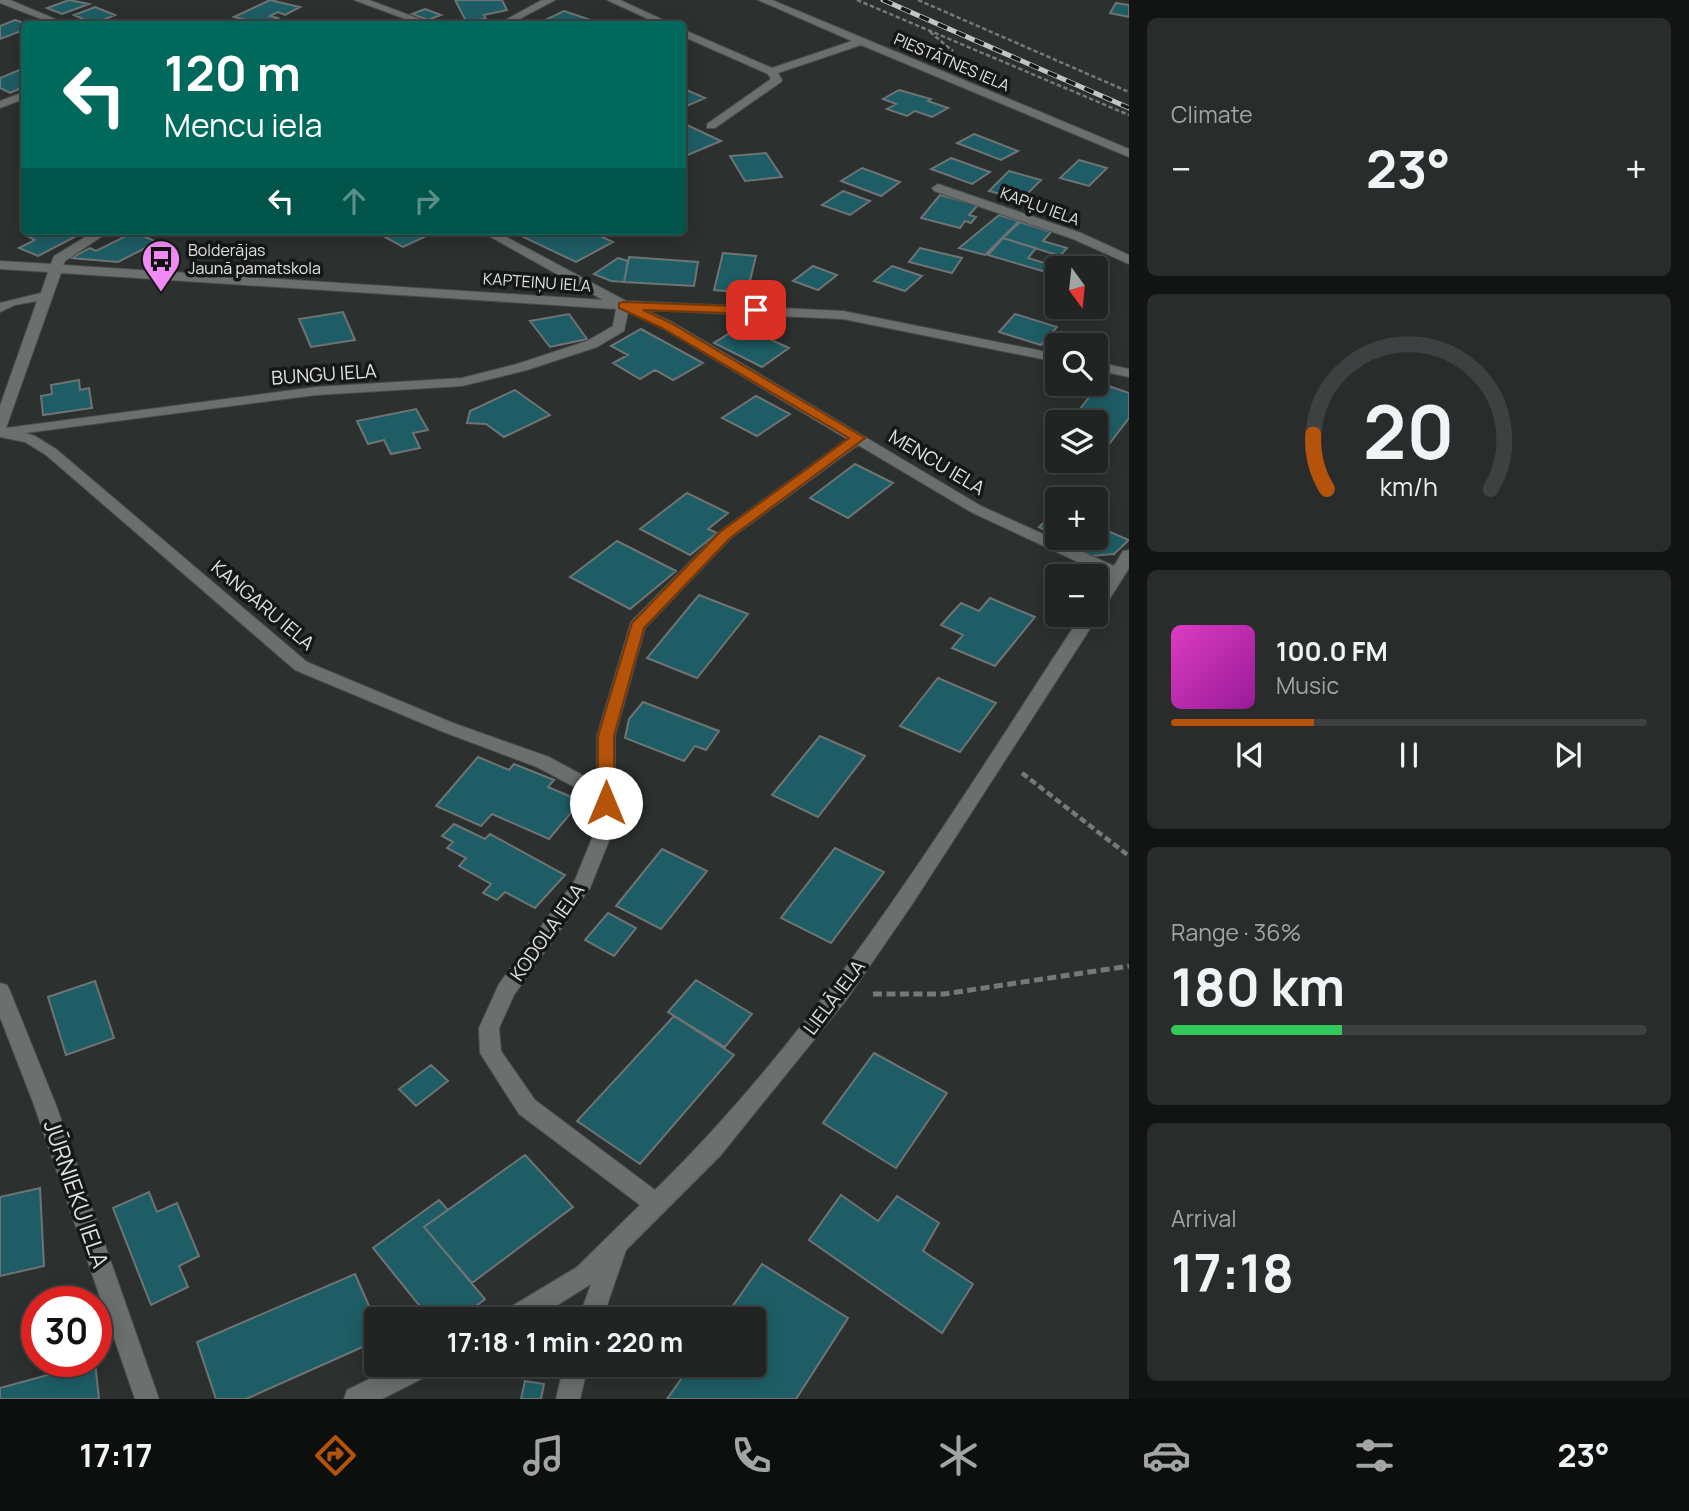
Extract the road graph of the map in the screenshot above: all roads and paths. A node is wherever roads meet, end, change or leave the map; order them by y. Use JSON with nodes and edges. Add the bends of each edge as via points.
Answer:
{"nodes":[{"id":1,"x":1,"y":0,"type":"edge"},
{"id":2,"x":359,"y":0,"type":"edge"},
{"id":3,"x":550,"y":0,"type":"edge"},
{"id":4,"x":612,"y":0,"type":"edge"},
{"id":5,"x":763,"y":0,"type":"edge"},
{"id":6,"x":856,"y":0,"type":"edge"},
{"id":7,"x":918,"y":0,"type":"edge"},
{"id":8,"x":54,"y":21,"type":"edge"},
{"id":9,"x":419,"y":21,"type":"edge"},
{"id":10,"x":509,"y":21,"type":"edge"},
{"id":11,"x":660,"y":21,"type":"edge"},
{"id":12,"x":686,"y":34,"type":"edge"},
{"id":13,"x":862,"y":41,"type":"junction"},
{"id":14,"x":772,"y":72,"type":"junction"},
{"id":15,"x":1129,"y":92,"type":"edge"},
{"id":16,"x":21,"y":96,"type":"edge"},
{"id":17,"x":0,"y":105,"type":"edge"},
{"id":18,"x":1129,"y":115,"type":"edge"},
{"id":19,"x":711,"y":126,"type":"dead end"},
{"id":20,"x":1129,"y":153,"type":"edge"},
{"id":21,"x":938,"y":188,"type":"dead end"},
{"id":22,"x":97,"y":235,"type":"edge"},
{"id":23,"x":493,"y":235,"type":"edge"},
{"id":24,"x":1129,"y":260,"type":"edge"},
{"id":25,"x":0,"y":265,"type":"edge"},
{"id":26,"x":53,"y":270,"type":"junction"},
{"id":27,"x":44,"y":296,"type":"junction"},
{"id":28,"x":623,"y":305,"type":"junction"},
{"id":29,"x":0,"y":308,"type":"edge"},
{"id":30,"x":1045,"y":357,"type":"edge"},
{"id":31,"x":1108,"y":369,"type":"edge"},
{"id":32,"x":1129,"y":373,"type":"edge"},
{"id":33,"x":0,"y":426,"type":"edge"},
{"id":34,"x":0,"y":433,"type":"edge"},
{"id":35,"x":858,"y":438,"type":"junction"},
{"id":36,"x":1129,"y":555,"type":"edge"},
{"id":37,"x":1116,"y":574,"type":"junction"},
{"id":38,"x":1108,"y":587,"type":"edge"},
{"id":39,"x":1083,"y":627,"type":"edge"},
{"id":40,"x":999,"y":755,"type":"junction"},
{"id":41,"x":606,"y":796,"type":"junction"},
{"id":42,"x":1129,"y":856,"type":"edge"},
{"id":43,"x":1129,"y":966,"type":"edge"},
{"id":44,"x":0,"y":991,"type":"edge"},
{"id":45,"x":840,"y":993,"type":"junction"},
{"id":46,"x":657,"y":1205,"type":"junction"},
{"id":47,"x":617,"y":1244,"type":"junction"},
{"id":48,"x":532,"y":1307,"type":"edge"},
{"id":49,"x":595,"y":1307,"type":"edge"},
{"id":50,"x":400,"y":1377,"type":"edge"},
{"id":51,"x":574,"y":1377,"type":"edge"},
{"id":52,"x":570,"y":1398,"type":"edge"},
{"id":53,"x":147,"y":1399,"type":"edge"},
{"id":54,"x":356,"y":1399,"type":"edge"}],
"edges":[{"from":1,"to":8,"type":"street"},
{"from":2,"to":9,"type":"street"},
{"from":3,"to":10,"type":"street"},
{"from":4,"to":11,"type":"street"},
{"from":5,"to":13,"type":"street","name":"PIESTĀTNES IELA"},
{"from":6,"to":18,"type":"path"},
{"from":7,"to":15,"type":"path"},
{"from":12,"to":14,"type":"street"},
{"from":13,"to":14,"type":"street"},
{"from":13,"to":20,"type":"street","name":"PIESTĀTNES IELA"},
{"from":14,"to":19,"type":"street","via":[[777,80]]},
{"from":16,"to":17,"type":"street"},
{"from":21,"to":24,"type":"street","name":"KAPĻU IELA","via":[[1077,236]]},
{"from":22,"to":26,"type":"street","via":[[59,258]]},
{"from":23,"to":28,"type":"street","name":"MENCU IELA"},
{"from":25,"to":26,"type":"street","name":"KAPTEIŅU IELA"},
{"from":26,"to":27,"type":"street"},
{"from":26,"to":28,"type":"street","name":"KAPTEIŅU IELA"},
{"from":27,"to":29,"type":"street"},
{"from":27,"to":33,"type":"street"},
{"from":28,"to":30,"type":"street","name":"KAPTEIŅU IELA","via":[[843,315]]},
{"from":28,"to":34,"type":"street","name":"BUNGU IELA","via":[[619,328],[592,344],[462,382],[316,391]]},
{"from":28,"to":35,"type":"street","name":"MENCU IELA","via":[[667,325]]},
{"from":31,"to":32,"type":"street"},
{"from":34,"to":41,"type":"street","name":"KANGARU IELA","via":[[30,439],[51,452],[301,666],[543,762]]},
{"from":35,"to":37,"type":"street","name":"MENCU IELA","via":[[1008,526]]},
{"from":35,"to":41,"type":"street","name":"KODOLA IELA","via":[[725,535],[637,626],[606,736]]},
{"from":36,"to":37,"type":"street"},
{"from":37,"to":38,"type":"street"},
{"from":39,"to":40,"type":"street","name":"LIELĀ IELA"},
{"from":40,"to":42,"type":"path"},
{"from":40,"to":45,"type":"street","name":"LIELĀ IELA"},
{"from":41,"to":46,"type":"street","name":"KODOLA IELA","via":[[606,826],[583,883],[506,990],[489,1028],[491,1053],[527,1107]]},
{"from":43,"to":45,"type":"path","via":[[944,994]]},
{"from":44,"to":53,"type":"street","name":"JŪRNIEKU IELA","via":[[45,1105]]},
{"from":45,"to":46,"type":"street","name":"LIELĀ IELA","via":[[712,1149]]},
{"from":46,"to":47,"type":"street","name":"LIELĀ IELA"},
{"from":47,"to":48,"type":"street","name":"LIELĀ IELA","via":[[585,1275]]},
{"from":47,"to":49,"type":"street"},
{"from":50,"to":54,"type":"street"},
{"from":51,"to":52,"type":"street"}]}
